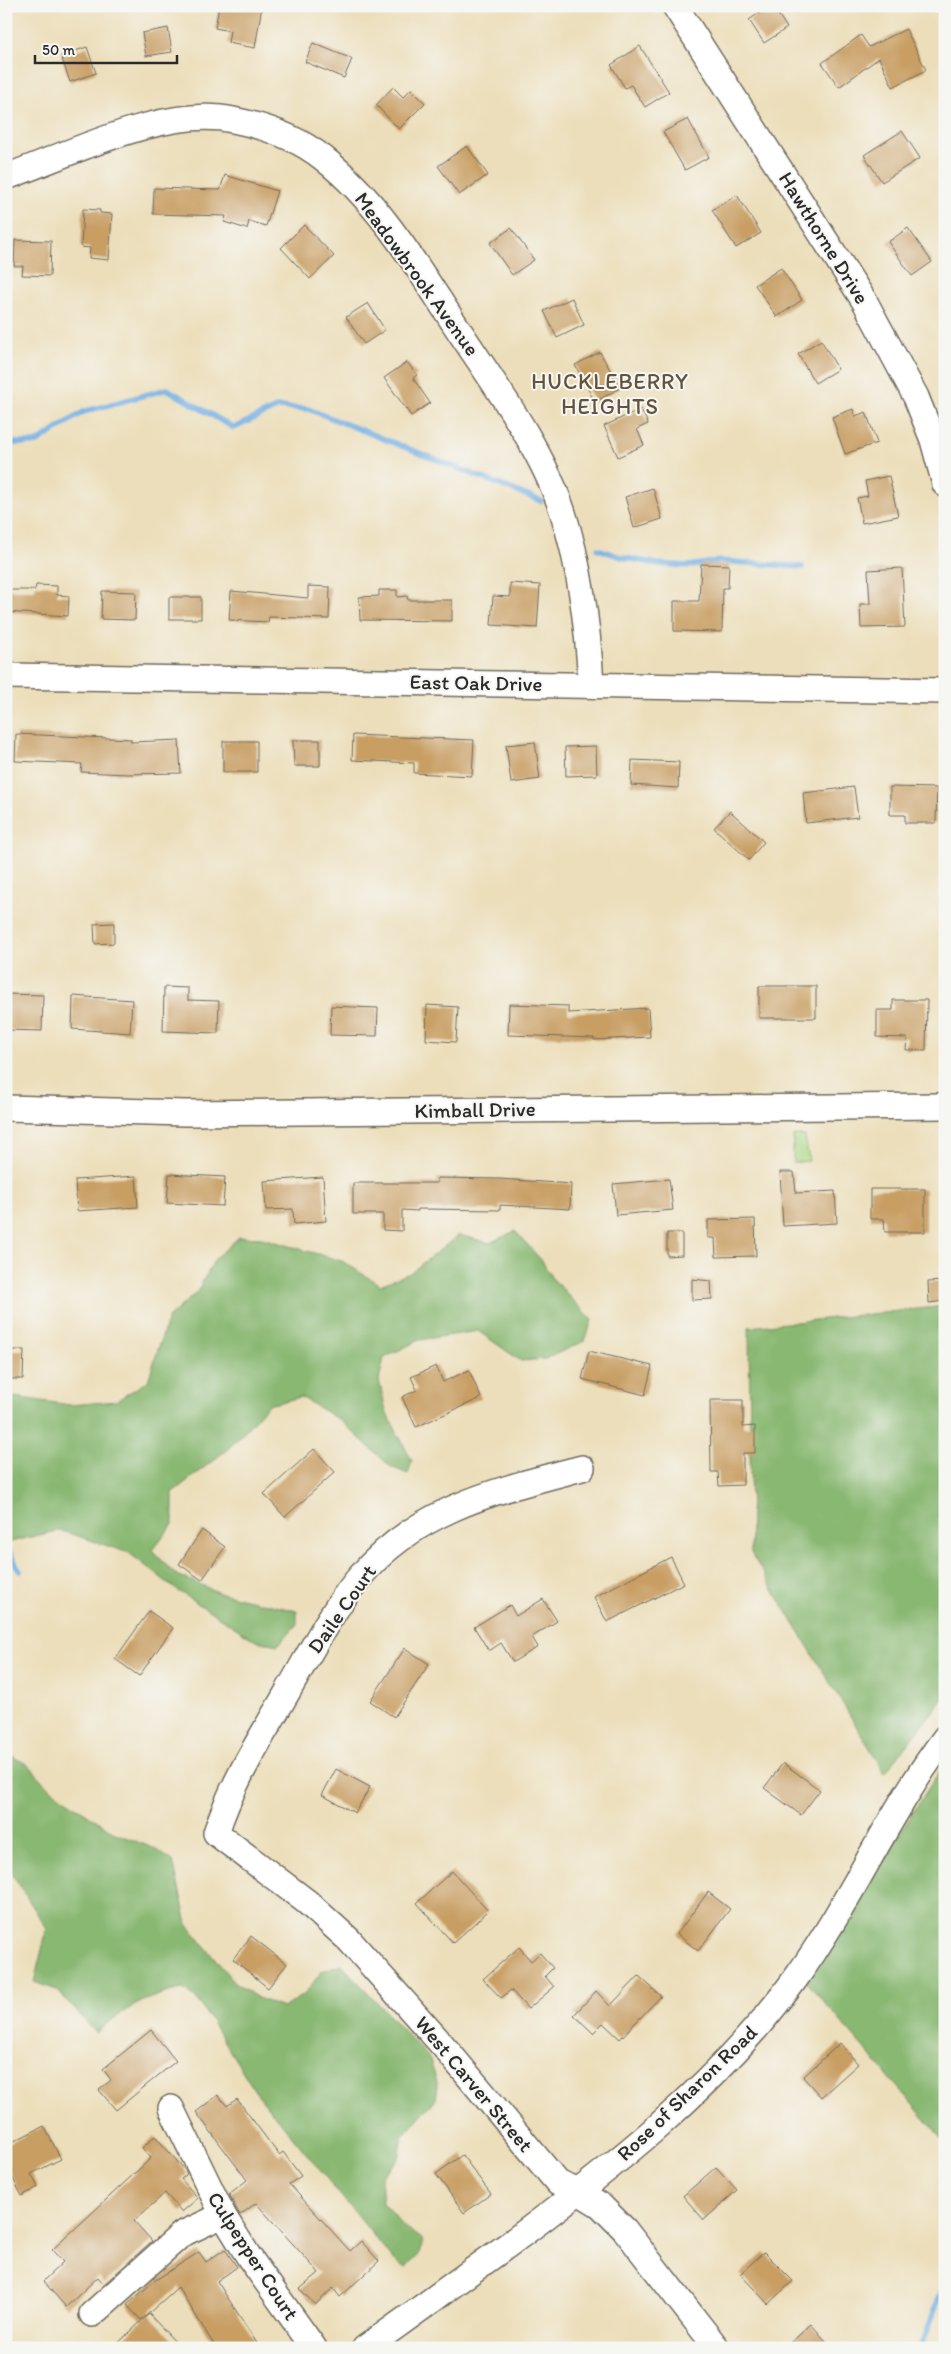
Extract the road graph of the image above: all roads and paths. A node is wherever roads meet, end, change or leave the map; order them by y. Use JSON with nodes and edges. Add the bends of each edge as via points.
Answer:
{"nodes":[{"id":1,"x":675,"y":6,"type":"edge"},
{"id":2,"x":6,"y":177,"type":"edge"},
{"id":3,"x":945,"y":484,"type":"edge"},
{"id":4,"x":6,"y":676,"type":"edge"},
{"id":5,"x":591,"y":685,"type":"junction"},
{"id":6,"x":945,"y":691,"type":"edge"},
{"id":7,"x":945,"y":1106,"type":"edge"},
{"id":8,"x":6,"y":1108,"type":"edge"},
{"id":9,"x":582,"y":1468,"type":"dead end"},
{"id":10,"x":945,"y":1738,"type":"edge"},
{"id":11,"x":216,"y":1833,"type":"joint"},
{"id":12,"x":171,"y":2108,"type":"dead end"},
{"id":13,"x":579,"y":2192,"type":"junction"},
{"id":14,"x":222,"y":2214,"type":"junction"},
{"id":15,"x":92,"y":2314,"type":"dead end"},
{"id":16,"x":314,"y":2348,"type":"edge"},
{"id":17,"x":365,"y":2348,"type":"edge"},
{"id":18,"x":717,"y":2348,"type":"edge"}],
"edges":[{"from":1,"to":3,"type":"street","name":"Hawthorne Drive","via":[[865,302],[916,397],[933,440]]},
{"from":2,"to":5,"type":"street","name":"Meadowbrook Avenue","via":[[121,134],[172,120],[202,117],[232,119],[299,142],[337,170],[364,197],[440,302],[505,400],[546,474],[562,511],[580,578]]},
{"from":4,"to":5,"type":"street","name":"East Oak Drive"},
{"from":5,"to":6,"type":"street","name":"East Oak Drive"},
{"from":7,"to":8,"type":"street","name":"Kimball Drive","via":[[185,1113]]},
{"from":9,"to":11,"type":"street","name":"Daile Court","via":[[496,1490],[449,1508],[424,1522],[378,1557],[358,1578],[321,1633],[238,1778]]},
{"from":10,"to":13,"type":"street","name":"Rose of Sharon Road","via":[[923,1767],[822,1939],[762,2022],[712,2076]]},
{"from":11,"to":13,"type":"street","name":"West Carver Street","via":[[330,1921],[445,2048],[558,2183]]},
{"from":12,"to":14,"type":"street","name":"Culpepper Court"},
{"from":13,"to":17,"type":"street","name":"Rose of Sharon Road"},
{"from":13,"to":18,"type":"street","name":"West Carver Street","via":[[600,2205],[625,2230]]},
{"from":14,"to":15,"type":"street","via":[[182,2234]]},
{"from":14,"to":16,"type":"street","name":"Culpepper Court"}]}
